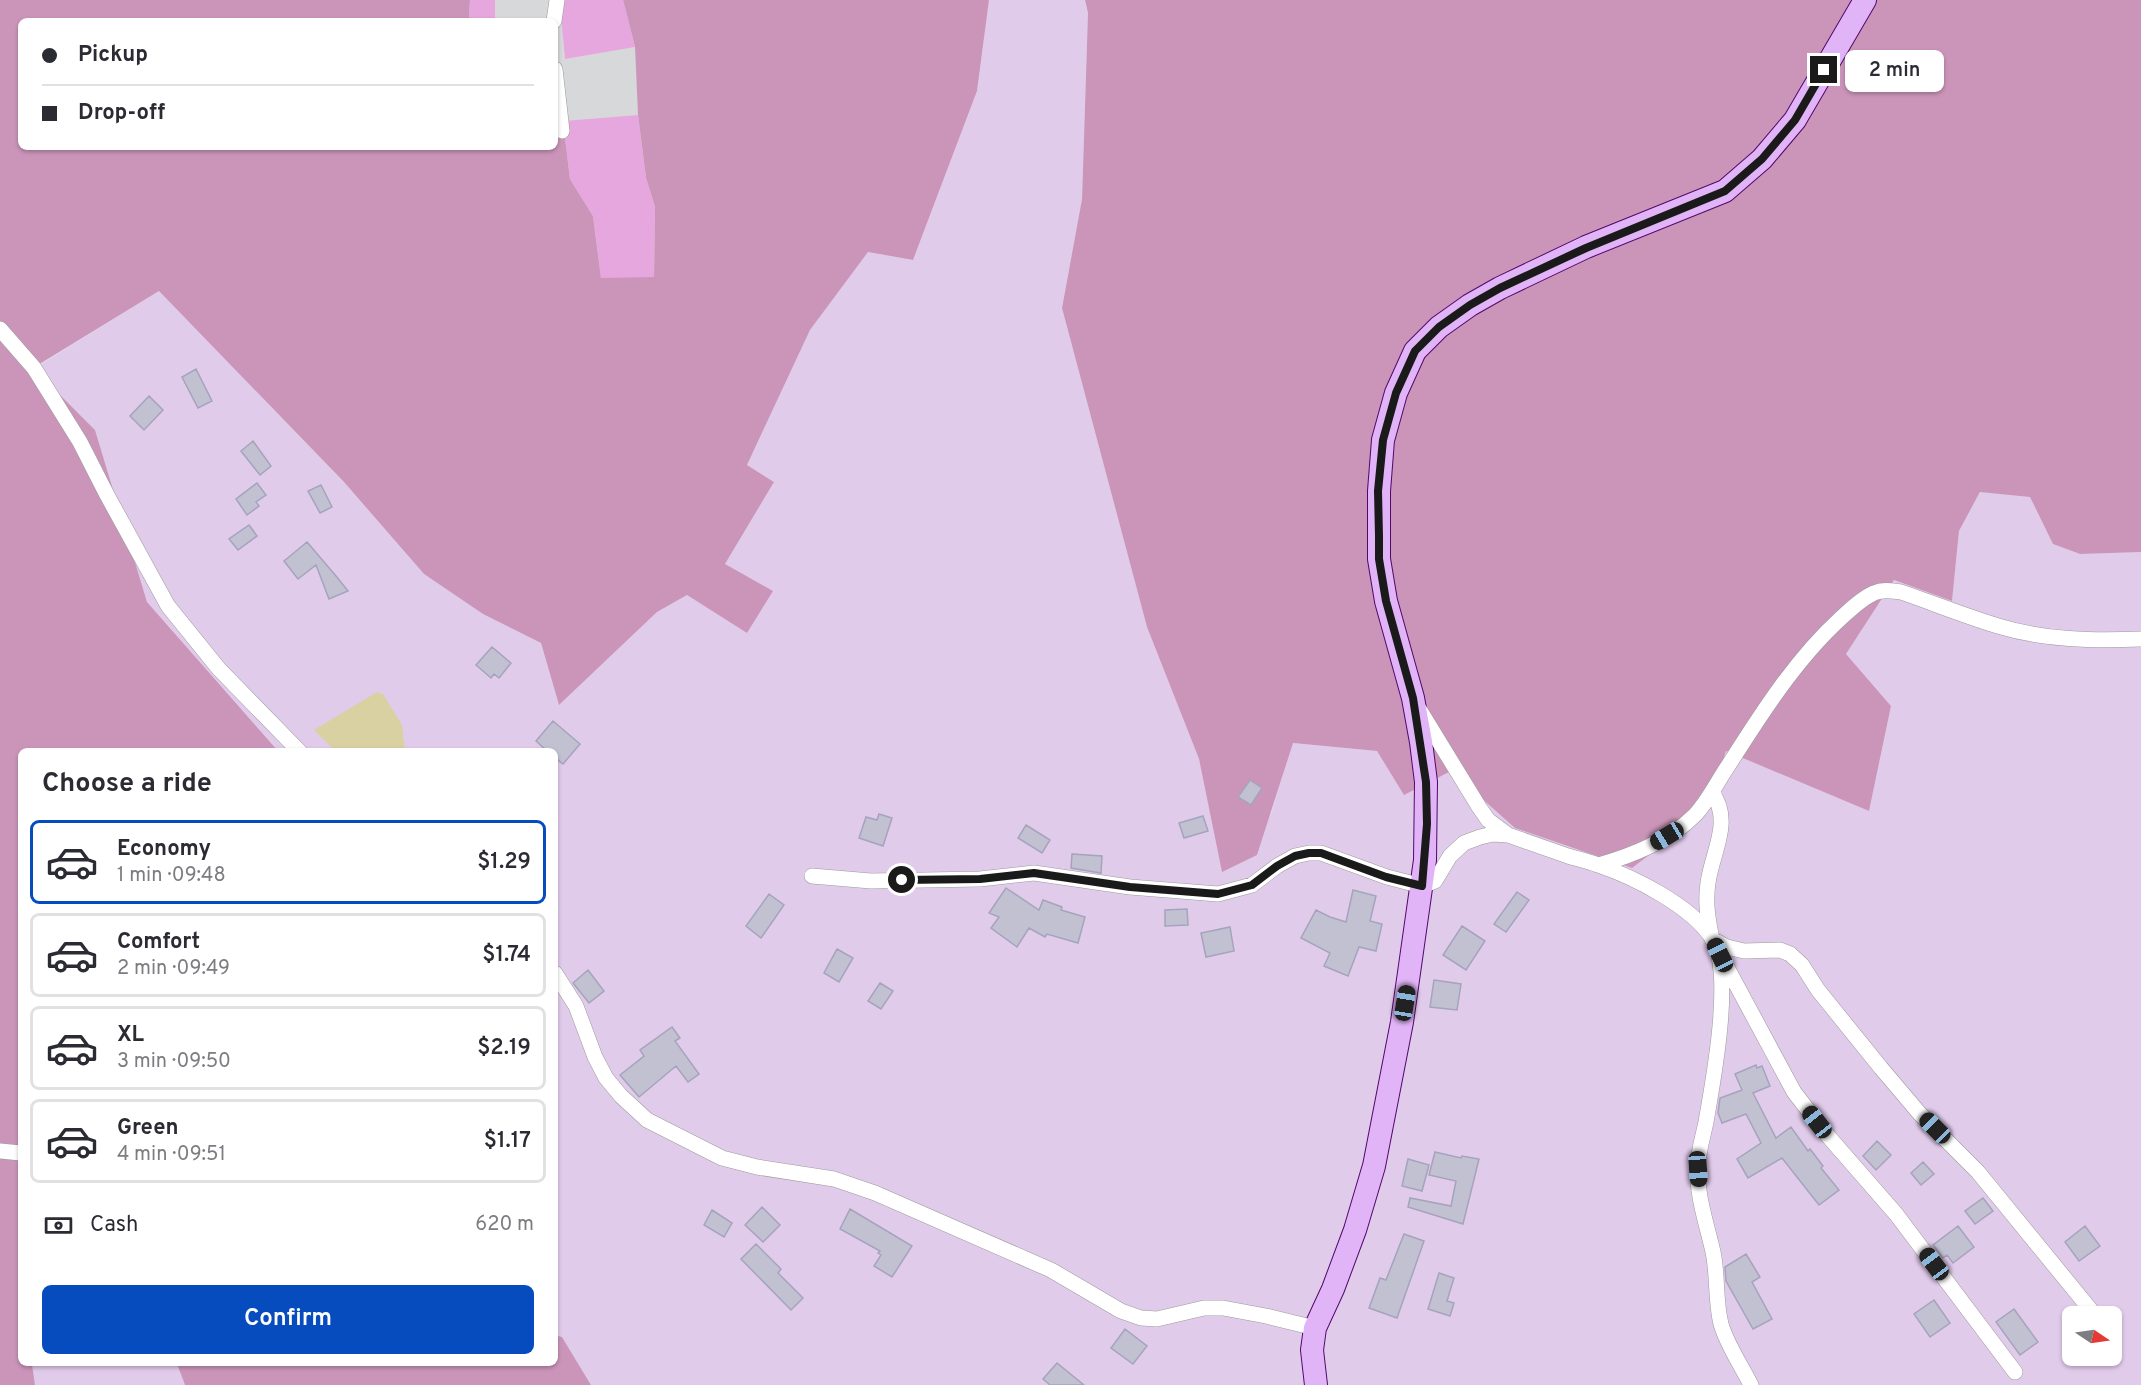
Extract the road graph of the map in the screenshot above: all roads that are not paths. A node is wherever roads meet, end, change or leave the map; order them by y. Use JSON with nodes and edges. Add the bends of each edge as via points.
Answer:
{"nodes":[{"id":1,"x":557,"y":0,"type":"edge"},
{"id":2,"x":1865,"y":0,"type":"edge"},
{"id":3,"x":554,"y":18,"type":"edge"},
{"id":4,"x":558,"y":96,"type":"edge"},
{"id":5,"x":562,"y":131,"type":"dead end"},
{"id":6,"x":0,"y":329,"type":"edge"},
{"id":7,"x":2141,"y":639,"type":"edge"},
{"id":8,"x":1413,"y":698,"type":"junction"},
{"id":9,"x":296,"y":748,"type":"edge"},
{"id":10,"x":1712,"y":792,"type":"junction"},
{"id":11,"x":1508,"y":835,"type":"junction"},
{"id":12,"x":1599,"y":865,"type":"junction"},
{"id":13,"x":812,"y":876,"type":"dead end"},
{"id":14,"x":1422,"y":886,"type":"junction"},
{"id":15,"x":1712,"y":939,"type":"junction"},
{"id":16,"x":558,"y":978,"type":"edge"},
{"id":17,"x":0,"y":1151,"type":"edge"},
{"id":18,"x":18,"y":1153,"type":"edge"},
{"id":19,"x":2087,"y":1306,"type":"edge"},
{"id":20,"x":1315,"y":1328,"type":"junction"},
{"id":21,"x":2015,"y":1372,"type":"dead end"},
{"id":22,"x":1316,"y":1385,"type":"edge"},
{"id":23,"x":1751,"y":1385,"type":"edge"}],
"edges":[{"from":1,"to":3,"type":"street"},
{"from":2,"to":8,"type":"street","via":[[1795,120],[1762,159],[1725,191],[1500,288],[1439,327],[1415,351],[1396,393],[1383,440],[1378,491],[1379,559],[1386,601]]},
{"from":4,"to":5,"type":"street"},
{"from":6,"to":9,"type":"street","via":[[34,368],[80,442],[168,606],[219,669]]},
{"from":7,"to":10,"type":"street","via":[[2078,640],[2038,634],[1999,626],[1901,592],[1876,592],[1820,638]]},
{"from":8,"to":11,"type":"street","via":[[1488,820]]},
{"from":8,"to":14,"type":"street","via":[[1426,782]]},
{"from":10,"to":12,"type":"street","via":[[1678,829],[1626,857]]},
{"from":10,"to":15,"type":"street","via":[[1722,823],[1706,898]]},
{"from":11,"to":12,"type":"street"},
{"from":11,"to":14,"type":"street","via":[[1486,835],[1464,843],[1450,856],[1435,881]]},
{"from":12,"to":15,"type":"street","via":[[1664,896],[1689,914]]},
{"from":13,"to":14,"type":"street","via":[[871,881],[980,879],[1034,873],[1111,885],[1218,894],[1252,885],[1295,856],[1321,853]]},
{"from":14,"to":20,"type":"street","via":[[1402,1022],[1374,1166],[1355,1230]]},
{"from":15,"to":19,"type":"street","via":[[1743,951],[1780,950],[1802,965],[1881,1068],[1978,1173]]},
{"from":15,"to":21,"type":"street","via":[[1794,1092],[1896,1214]]},
{"from":15,"to":23,"type":"street","via":[[1720,964],[1721,1019],[1699,1151],[1699,1186],[1714,1257],[1722,1325]]},
{"from":16,"to":20,"type":"street","via":[[576,1006],[606,1078],[621,1096],[647,1120],[722,1158],[834,1179],[875,1193],[1051,1270],[1121,1311],[1141,1318],[1223,1308]]},
{"from":17,"to":18,"type":"street"},
{"from":20,"to":22,"type":"street","via":[[1312,1350]]}]}
